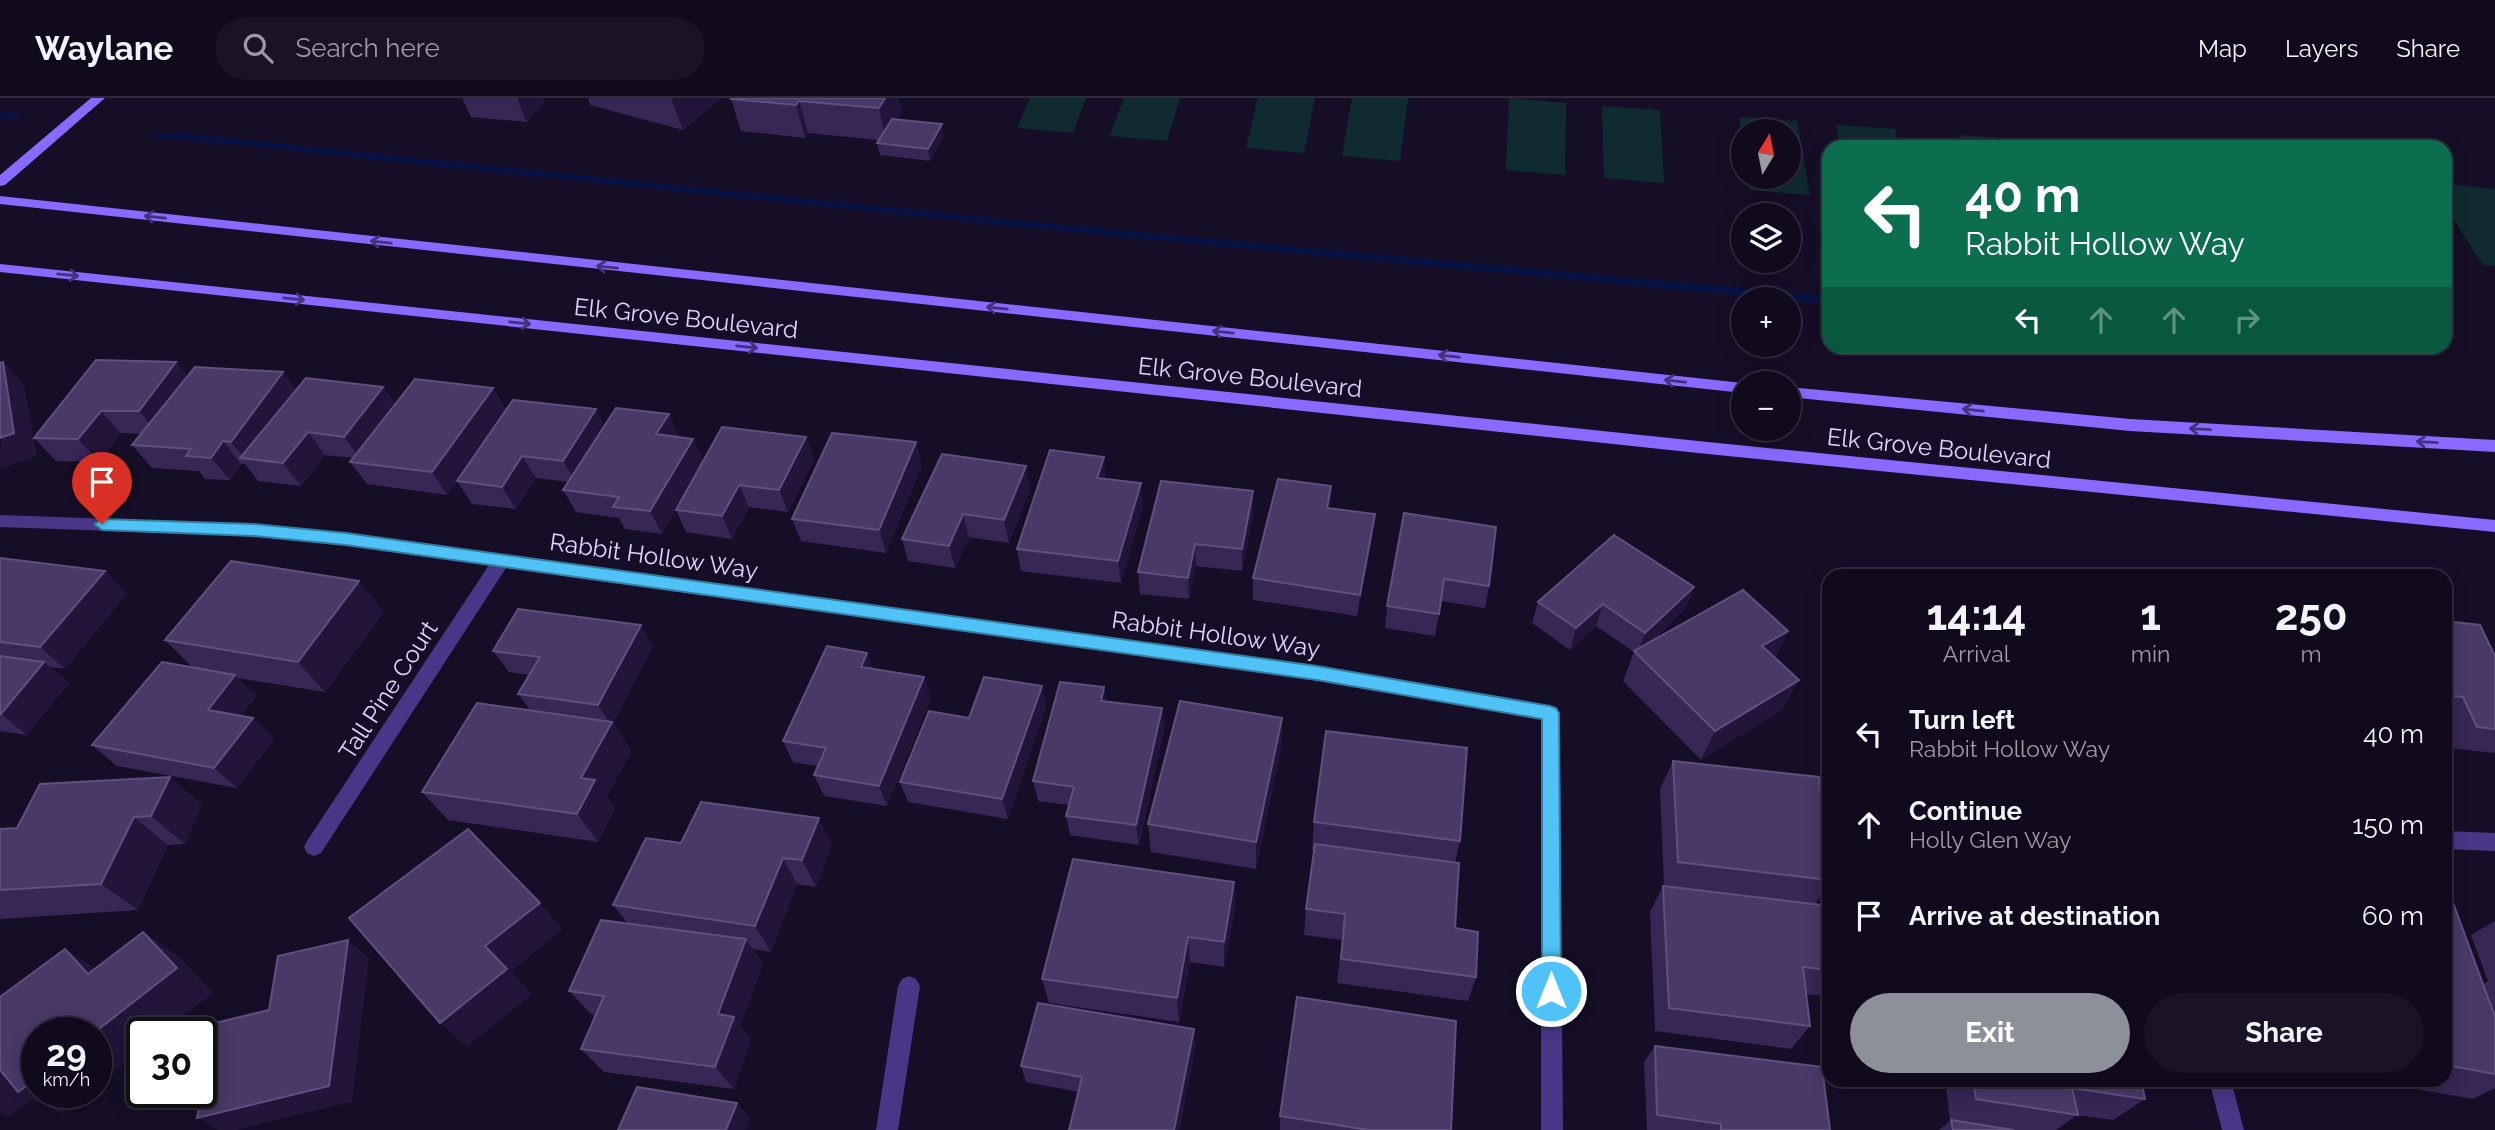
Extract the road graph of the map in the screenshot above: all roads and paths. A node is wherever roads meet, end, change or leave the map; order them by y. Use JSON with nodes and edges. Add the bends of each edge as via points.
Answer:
{"nodes":[{"id":1,"x":99,"y":98,"type":"edge"},
{"id":2,"x":0,"y":182,"type":"edge"},
{"id":3,"x":0,"y":200,"type":"edge"},
{"id":4,"x":0,"y":268,"type":"edge"},
{"id":5,"x":1731,"y":387,"type":"edge"},
{"id":6,"x":1801,"y":393,"type":"edge"},
{"id":7,"x":2495,"y":446,"type":"edge"},
{"id":8,"x":0,"y":521,"type":"edge"},
{"id":9,"x":2495,"y":526,"type":"edge"},
{"id":10,"x":502,"y":560,"type":"junction"},
{"id":11,"x":2452,"y":840,"type":"edge"},
{"id":12,"x":2495,"y":842,"type":"edge"},
{"id":13,"x":314,"y":847,"type":"dead end"},
{"id":14,"x":909,"y":986,"type":"dead end"},
{"id":15,"x":2222,"y":1087,"type":"edge"},
{"id":16,"x":887,"y":1130,"type":"edge"},
{"id":17,"x":1552,"y":1130,"type":"edge"},
{"id":18,"x":2233,"y":1130,"type":"edge"}],
"edges":[{"from":1,"to":2,"type":"main road"},
{"from":5,"to":3,"type":"main road","name":"Elk Grove Boulevard","one_way":true},
{"from":4,"to":9,"type":"main road","name":"Elk Grove Boulevard","one_way":true,"via":[[1684,446]]},
{"from":7,"to":6,"type":"main road","name":"Elk Grove Boulevard","one_way":true,"via":[[2130,425]]},
{"from":8,"to":10,"type":"street","via":[[254,530]]},
{"from":10,"to":13,"type":"street","name":"Tall Pine Court"},
{"from":10,"to":17,"type":"street","name":"Rabbit Hollow Way","via":[[1317,673],[1550,713]]},
{"from":11,"to":12,"type":"street"},
{"from":14,"to":16,"type":"street"},
{"from":15,"to":18,"type":"street"}]}
